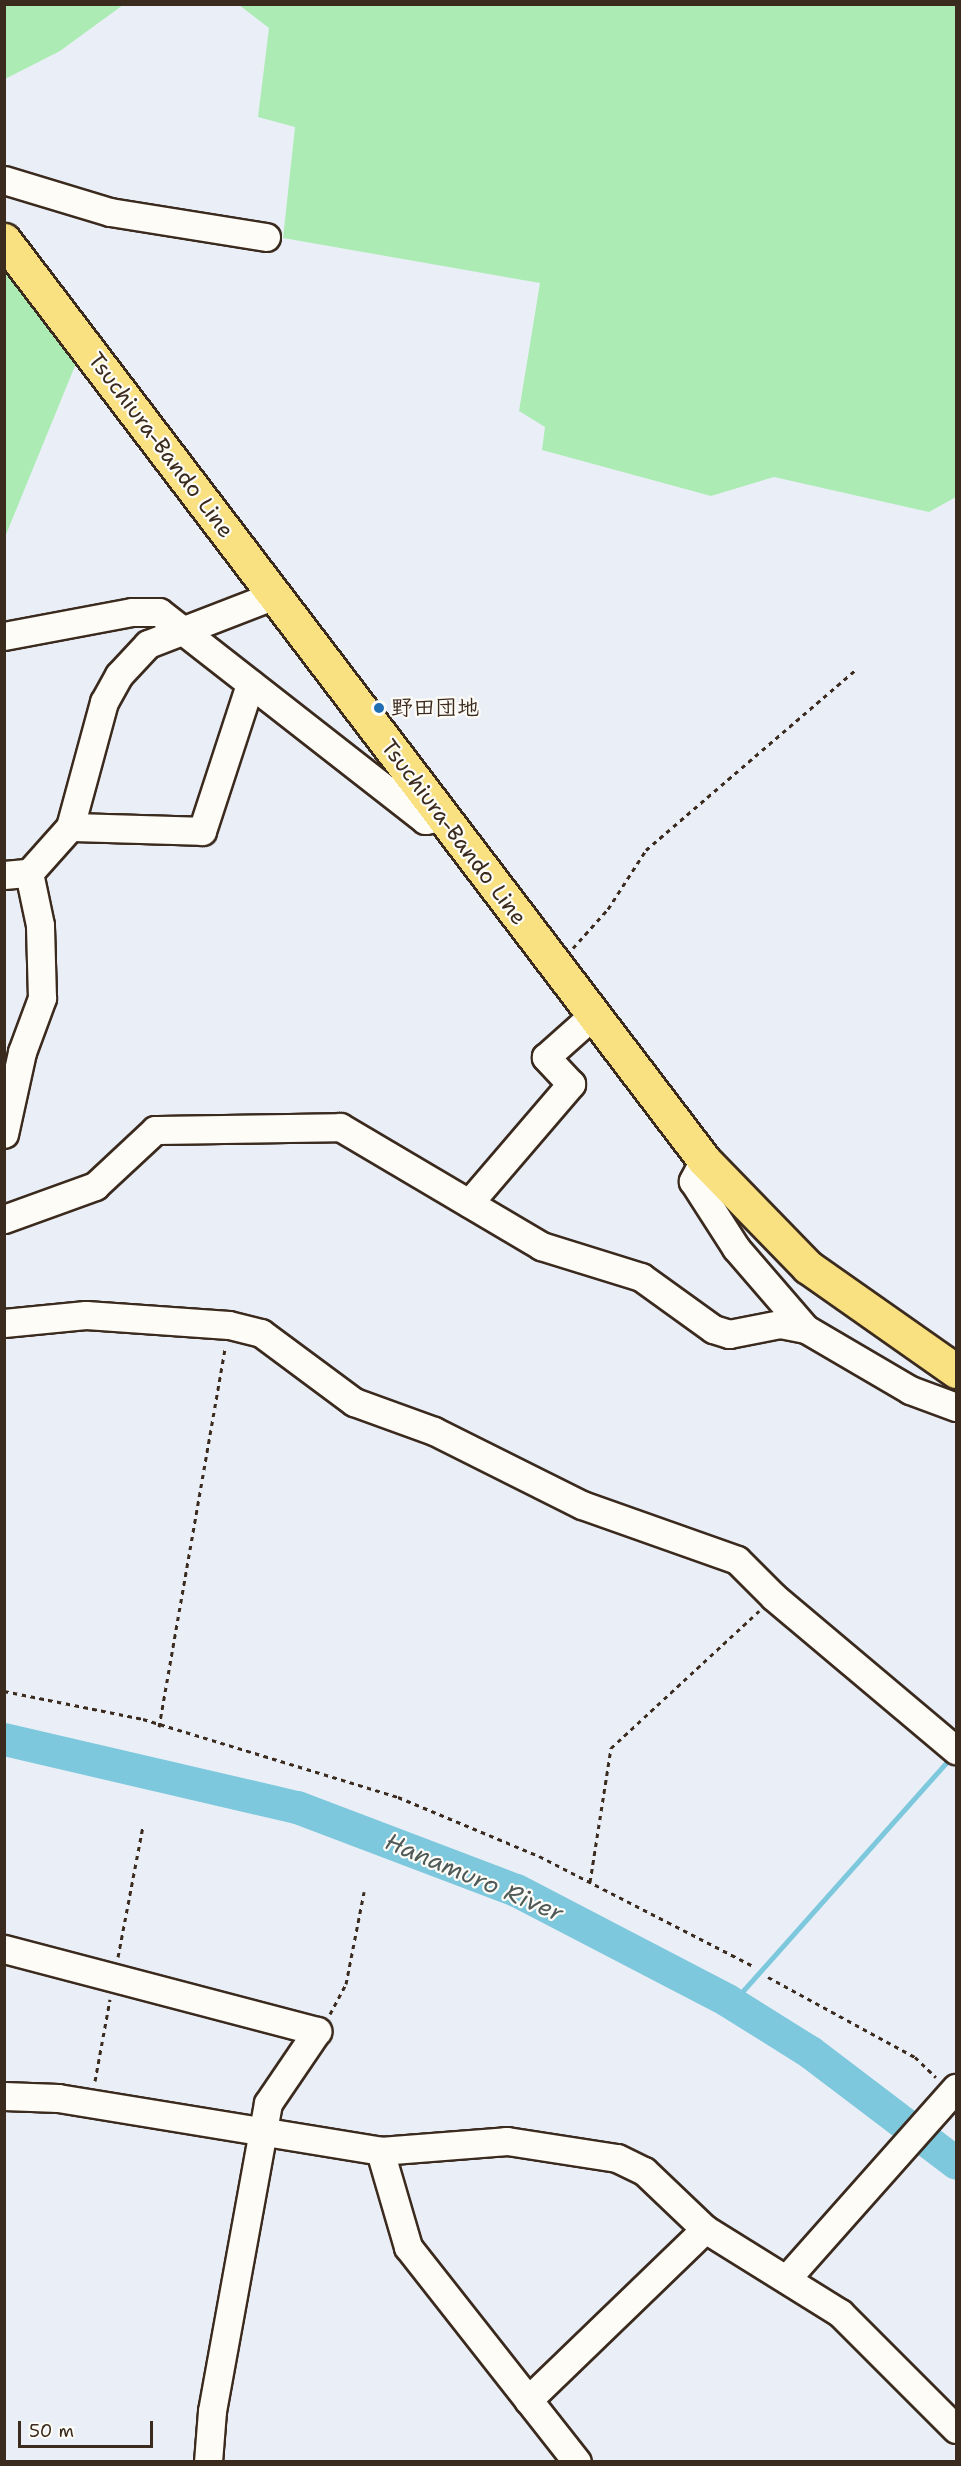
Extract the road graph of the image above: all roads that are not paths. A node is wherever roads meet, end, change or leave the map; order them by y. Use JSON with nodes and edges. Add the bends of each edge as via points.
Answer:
{"nodes":[{"id":1,"x":4,"y":180,"type":"edge"},
{"id":2,"x":266,"y":237,"type":"dead end"},
{"id":3,"x":4,"y":240,"type":"edge"},
{"id":4,"x":275,"y":595,"type":"junction"},
{"id":5,"x":184,"y":627,"type":"junction"},
{"id":6,"x":4,"y":636,"type":"edge"},
{"id":7,"x":250,"y":684,"type":"junction"},
{"id":8,"x":444,"y":817,"type":"junction"},
{"id":9,"x":70,"y":827,"type":"junction"},
{"id":10,"x":17,"y":874,"type":"edge"},
{"id":11,"x":591,"y":1016,"type":"junction"},
{"id":12,"x":4,"y":1134,"type":"edge"},
{"id":13,"x":704,"y":1160,"type":"junction"},
{"id":14,"x":469,"y":1203,"type":"junction"},
{"id":15,"x":4,"y":1219,"type":"edge"},
{"id":16,"x":4,"y":1323,"type":"edge"},
{"id":17,"x":806,"y":1329,"type":"junction"},
{"id":18,"x":957,"y":1371,"type":"edge"},
{"id":19,"x":957,"y":1407,"type":"edge"},
{"id":20,"x":957,"y":1750,"type":"edge"},
{"id":21,"x":4,"y":1949,"type":"edge"},
{"id":22,"x":955,"y":2090,"type":"edge"},
{"id":23,"x":4,"y":2096,"type":"edge"},
{"id":24,"x":262,"y":2134,"type":"junction"},
{"id":25,"x":380,"y":2151,"type":"junction"},
{"id":26,"x":705,"y":2229,"type":"junction"},
{"id":27,"x":788,"y":2277,"type":"junction"},
{"id":28,"x":528,"y":2400,"type":"junction"},
{"id":29,"x":957,"y":2429,"type":"edge"},
{"id":30,"x":208,"y":2462,"type":"edge"},
{"id":31,"x":577,"y":2462,"type":"edge"}],
"edges":[{"from":1,"to":2,"type":"street","via":[[110,212]]},
{"from":3,"to":4,"type":"main road","name":"Tsuchiura-Bando Line"},
{"from":4,"to":5,"type":"street"},
{"from":4,"to":8,"type":"main road","name":"Tsuchiura-Bando Line"},
{"from":5,"to":6,"type":"street","via":[[159,612],[132,612]]},
{"from":5,"to":7,"type":"street"},
{"from":5,"to":9,"type":"street","via":[[148,644],[119,675],[92,734]]},
{"from":7,"to":8,"type":"street","via":[[425,820]]},
{"from":7,"to":9,"type":"street","via":[[202,831]]},
{"from":8,"to":11,"type":"main road","name":"Tsuchiura-Bando Line"},
{"from":9,"to":10,"type":"street"},
{"from":10,"to":12,"type":"street","via":[[40,925],[42,998],[22,1052]]},
{"from":11,"to":13,"type":"main road","name":"Tsuchiura-Bando Line"},
{"from":11,"to":14,"type":"street","via":[[546,1057],[571,1084]]},
{"from":13,"to":17,"type":"street","via":[[693,1181],[736,1248]]},
{"from":13,"to":18,"type":"main road","name":"Tsuchiura-Bando Line","via":[[808,1267]]},
{"from":14,"to":15,"type":"street","via":[[340,1127],[200,1128],[155,1130],[95,1186]]},
{"from":14,"to":17,"type":"street","via":[[560,1256],[641,1277],[713,1329],[729,1334],[780,1324]]},
{"from":16,"to":20,"type":"street","via":[[86,1315],[229,1325],[261,1333],[354,1402],[434,1431],[582,1505],[738,1560],[774,1598]]},
{"from":17,"to":19,"type":"street","via":[[910,1390]]},
{"from":21,"to":24,"type":"street","via":[[317,2031],[268,2103]]},
{"from":22,"to":27,"type":"street"},
{"from":23,"to":24,"type":"street","via":[[91,2103]]},
{"from":24,"to":25,"type":"street"},
{"from":24,"to":30,"type":"street","via":[[212,2411]]},
{"from":25,"to":26,"type":"street","via":[[507,2141],[617,2158],[644,2171]]},
{"from":25,"to":28,"type":"street","via":[[408,2247]]},
{"from":26,"to":27,"type":"street"},
{"from":26,"to":28,"type":"street"},
{"from":27,"to":29,"type":"street","via":[[840,2313]]},
{"from":28,"to":31,"type":"street"}]}
